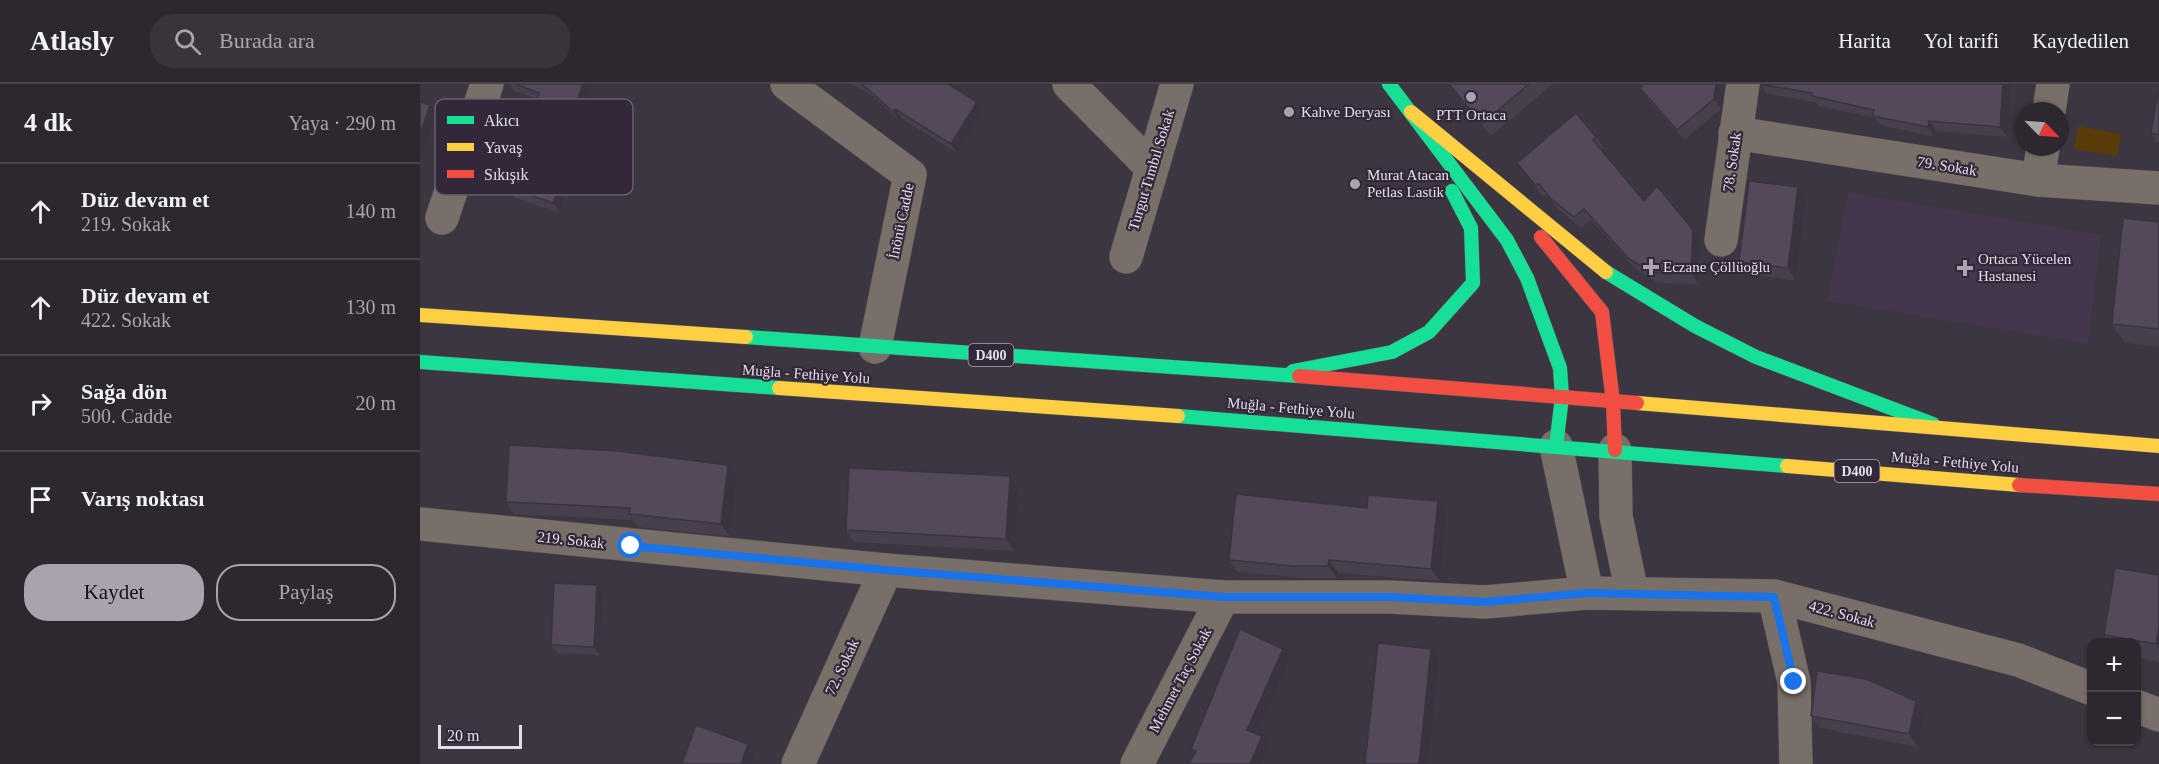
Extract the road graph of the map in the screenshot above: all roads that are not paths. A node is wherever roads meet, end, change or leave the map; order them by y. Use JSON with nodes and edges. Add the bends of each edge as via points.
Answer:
{"nodes":[{"id":1,"x":487,"y":84,"type":"edge"},
{"id":2,"x":787,"y":84,"type":"edge"},
{"id":3,"x":1069,"y":84,"type":"edge"},
{"id":4,"x":1177,"y":84,"type":"edge"},
{"id":5,"x":1389,"y":84,"type":"edge"},
{"id":6,"x":1743,"y":84,"type":"edge"},
{"id":7,"x":2053,"y":84,"type":"edge"},
{"id":8,"x":482,"y":99,"type":"edge"},
{"id":9,"x":2050,"y":102,"type":"edge"},
{"id":10,"x":1411,"y":112,"type":"junction"},
{"id":11,"x":1736,"y":133,"type":"junction"},
{"id":12,"x":2042,"y":156,"type":"edge"},
{"id":13,"x":1151,"y":167,"type":"junction"},
{"id":14,"x":2038,"y":180,"type":"junction"},
{"id":15,"x":2159,"y":188,"type":"edge"},
{"id":16,"x":1506,"y":190,"type":"junction"},
{"id":17,"x":450,"y":195,"type":"edge"},
{"id":18,"x":442,"y":218,"type":"dead end"},
{"id":19,"x":1721,"y":240,"type":"dead end"},
{"id":20,"x":1126,"y":257,"type":"dead end"},
{"id":21,"x":420,"y":315,"type":"edge"},
{"id":22,"x":875,"y":347,"type":"junction"},
{"id":23,"x":420,"y":362,"type":"edge"},
{"id":24,"x":1276,"y":374,"type":"junction"},
{"id":25,"x":1562,"y":397,"type":"junction"},
{"id":26,"x":1613,"y":402,"type":"junction"},
{"id":27,"x":1951,"y":431,"type":"junction"},
{"id":28,"x":1556,"y":446,"type":"junction"},
{"id":29,"x":2159,"y":446,"type":"edge"},
{"id":30,"x":1614,"y":450,"type":"junction"},
{"id":31,"x":2159,"y":494,"type":"edge"},
{"id":32,"x":420,"y":524,"type":"edge"},
{"id":33,"x":886,"y":570,"type":"junction"},
{"id":34,"x":1587,"y":593,"type":"junction"},
{"id":35,"x":1632,"y":593,"type":"junction"},
{"id":36,"x":1224,"y":597,"type":"junction"},
{"id":37,"x":1774,"y":597,"type":"junction"},
{"id":38,"x":2087,"y":687,"type":"edge"},
{"id":39,"x":2141,"y":708,"type":"edge"},
{"id":40,"x":2159,"y":715,"type":"edge"},
{"id":41,"x":798,"y":764,"type":"edge"},
{"id":42,"x":1137,"y":764,"type":"edge"},
{"id":43,"x":1796,"y":764,"type":"edge"}],
"edges":[{"from":1,"to":8,"type":"street"},
{"from":2,"to":22,"type":"street","name":"İnönü Cadde","via":[[910,175]]},
{"from":3,"to":13,"type":"street"},
{"from":4,"to":13,"type":"street","name":"Turgut Tımbıl Sokak"},
{"from":5,"to":10,"type":"main road"},
{"from":6,"to":11,"type":"street","name":"78. Sokak"},
{"from":7,"to":9,"type":"street"},
{"from":10,"to":16,"type":"main road"},
{"from":10,"to":24,"type":"main road","via":[[1471,228],[1473,283],[1429,332],[1392,352]]},
{"from":10,"to":25,"type":"main road","via":[[1507,240],[1527,278],[1560,368]]},
{"from":11,"to":14,"type":"street","name":"79. Sokak"},
{"from":11,"to":19,"type":"street","name":"78. Sokak"},
{"from":12,"to":14,"type":"street"},
{"from":13,"to":20,"type":"street","name":"Turgut Tımbıl Sokak"},
{"from":14,"to":15,"type":"street","name":"79. Sokak"},
{"from":16,"to":26,"type":"main road","via":[[1602,312]]},
{"from":16,"to":27,"type":"main road","via":[[1610,276],[1695,326],[1756,357]]},
{"from":17,"to":18,"type":"street"},
{"from":21,"to":22,"type":"main road","name":"Muğla - Fethiye Yolu","number":"D400"},
{"from":22,"to":24,"type":"main road","name":"Muğla - Fethiye Yolu","number":"D400"},
{"from":23,"to":28,"type":"main road","name":"Muğla - Fethiye Yolu","number":"D400"},
{"from":24,"to":25,"type":"main road","name":"Muğla - Fethiye Yolu","number":"D400"},
{"from":25,"to":26,"type":"main road","name":"Muğla - Fethiye Yolu","number":"D400"},
{"from":25,"to":28,"type":"main road"},
{"from":26,"to":27,"type":"main road","name":"Muğla - Fethiye Yolu","number":"D400"},
{"from":26,"to":30,"type":"main road"},
{"from":27,"to":29,"type":"main road","name":"Muğla - Fethiye Yolu","number":"D400"},
{"from":28,"to":30,"type":"main road","name":"Muğla - Fethiye Yolu","number":"D400"},
{"from":28,"to":34,"type":"street"},
{"from":30,"to":31,"type":"main road","name":"Muğla - Fethiye Yolu","number":"D400"},
{"from":30,"to":35,"type":"street","via":[[1616,516]]},
{"from":32,"to":33,"type":"street","name":"219. Sokak"},
{"from":33,"to":36,"type":"street","name":"219. Sokak"},
{"from":33,"to":41,"type":"street","name":"72. Sokak"},
{"from":34,"to":35,"type":"street","name":"422. Sokak"},
{"from":34,"to":36,"type":"street","name":"422. Sokak","via":[[1485,602],[1389,597]]},
{"from":35,"to":37,"type":"street","name":"422. Sokak"},
{"from":36,"to":42,"type":"street","name":"Mehmet Taç Sokak"},
{"from":37,"to":38,"type":"street","name":"422. Sokak","via":[[2018,660]]},
{"from":37,"to":43,"type":"street","via":[[1794,682]]},
{"from":39,"to":40,"type":"street"}]}
